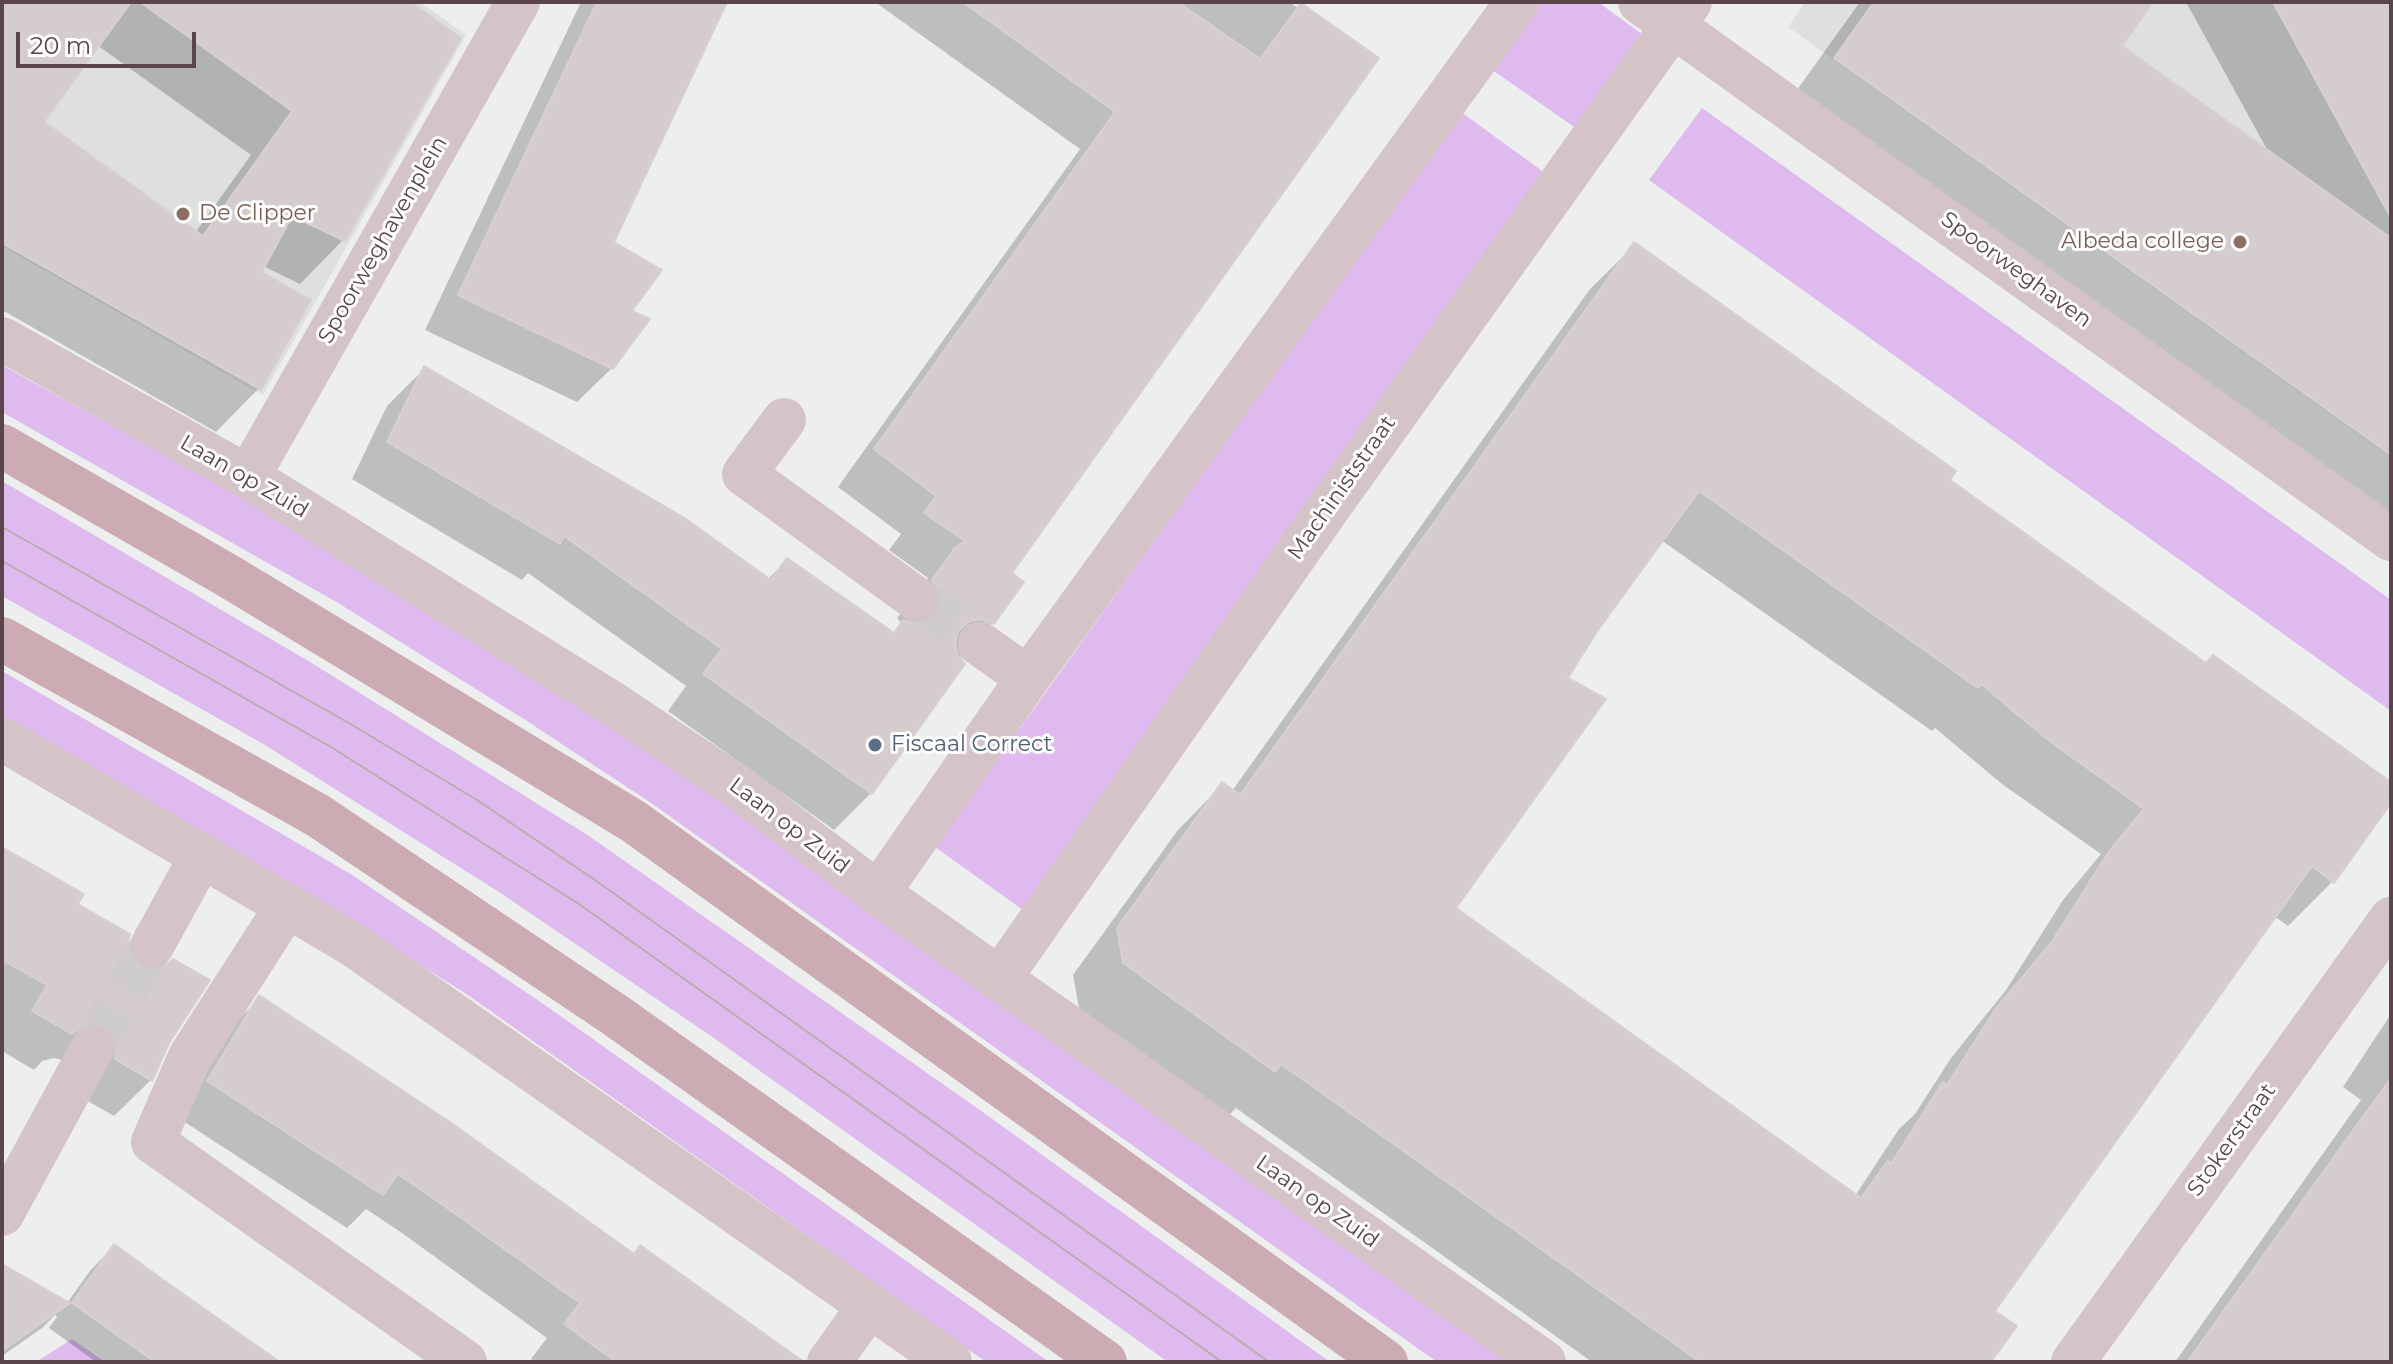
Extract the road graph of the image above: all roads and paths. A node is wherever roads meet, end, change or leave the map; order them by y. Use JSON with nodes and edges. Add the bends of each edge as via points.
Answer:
{"nodes":[{"id":1,"x":518,"y":2,"type":"edge"},
{"id":2,"x":1517,"y":2,"type":"edge"},
{"id":3,"x":1668,"y":10,"type":"edge"},
{"id":4,"x":2,"y":339,"type":"edge"},
{"id":5,"x":784,"y":420,"type":"dead end"},
{"id":6,"x":2,"y":446,"type":"edge"},
{"id":7,"x":248,"y":477,"type":"junction"},
{"id":8,"x":2391,"y":539,"type":"edge"},
{"id":9,"x":918,"y":600,"type":"tunnel mouth"},
{"id":10,"x":2,"y":639,"type":"edge"},
{"id":11,"x":980,"y":644,"type":"tunnel mouth"},
{"id":12,"x":1028,"y":678,"type":"junction"},
{"id":13,"x":2,"y":739,"type":"edge"},
{"id":14,"x":202,"y":855,"type":"junction"},
{"id":15,"x":878,"y":893,"type":"junction"},
{"id":16,"x":287,"y":906,"type":"junction"},
{"id":17,"x":2391,"y":919,"type":"edge"},
{"id":18,"x":152,"y":946,"type":"tunnel mouth"},
{"id":19,"x":1000,"y":978,"type":"junction"},
{"id":20,"x":93,"y":1047,"type":"tunnel mouth"},
{"id":21,"x":2,"y":1214,"type":"edge"},
{"id":22,"x":870,"y":1305,"type":"junction"},
{"id":23,"x":465,"y":1362,"type":"edge"},
{"id":24,"x":829,"y":1362,"type":"edge"},
{"id":25,"x":950,"y":1362,"type":"edge"},
{"id":26,"x":1105,"y":1362,"type":"edge"},
{"id":27,"x":1386,"y":1362,"type":"edge"},
{"id":28,"x":1544,"y":1362,"type":"edge"},
{"id":29,"x":2073,"y":1362,"type":"edge"}],
"edges":[{"from":1,"to":7,"type":"street","name":"Spoorweghavenplein"},
{"from":2,"to":12,"type":"street"},
{"from":3,"to":8,"type":"street","name":"Spoorweghaven"},
{"from":3,"to":19,"type":"street","name":"Machiniststraat"},
{"from":4,"to":7,"type":"street","name":"Laan op Zuid"},
{"from":5,"to":9,"type":"street","via":[[744,474]]},
{"from":6,"to":27,"type":"main road","via":[[633,821]]},
{"from":7,"to":15,"type":"street","name":"Laan op Zuid","via":[[615,705],[739,788]]},
{"from":10,"to":26,"type":"main road","via":[[317,815],[615,1015]]},
{"from":11,"to":12,"type":"street"},
{"from":12,"to":15,"type":"street"},
{"from":13,"to":14,"type":"street"},
{"from":14,"to":16,"type":"street"},
{"from":14,"to":18,"type":"street"},
{"from":15,"to":19,"type":"street","name":"Laan op Zuid"},
{"from":16,"to":22,"type":"street","via":[[352,944]]},
{"from":16,"to":23,"type":"street","via":[[190,1057],[153,1142]]},
{"from":17,"to":29,"type":"street","name":"Stokerstraat"},
{"from":19,"to":28,"type":"street","name":"Laan op Zuid"},
{"from":20,"to":21,"type":"street"},
{"from":22,"to":24,"type":"street"},
{"from":22,"to":25,"type":"street"}]}
